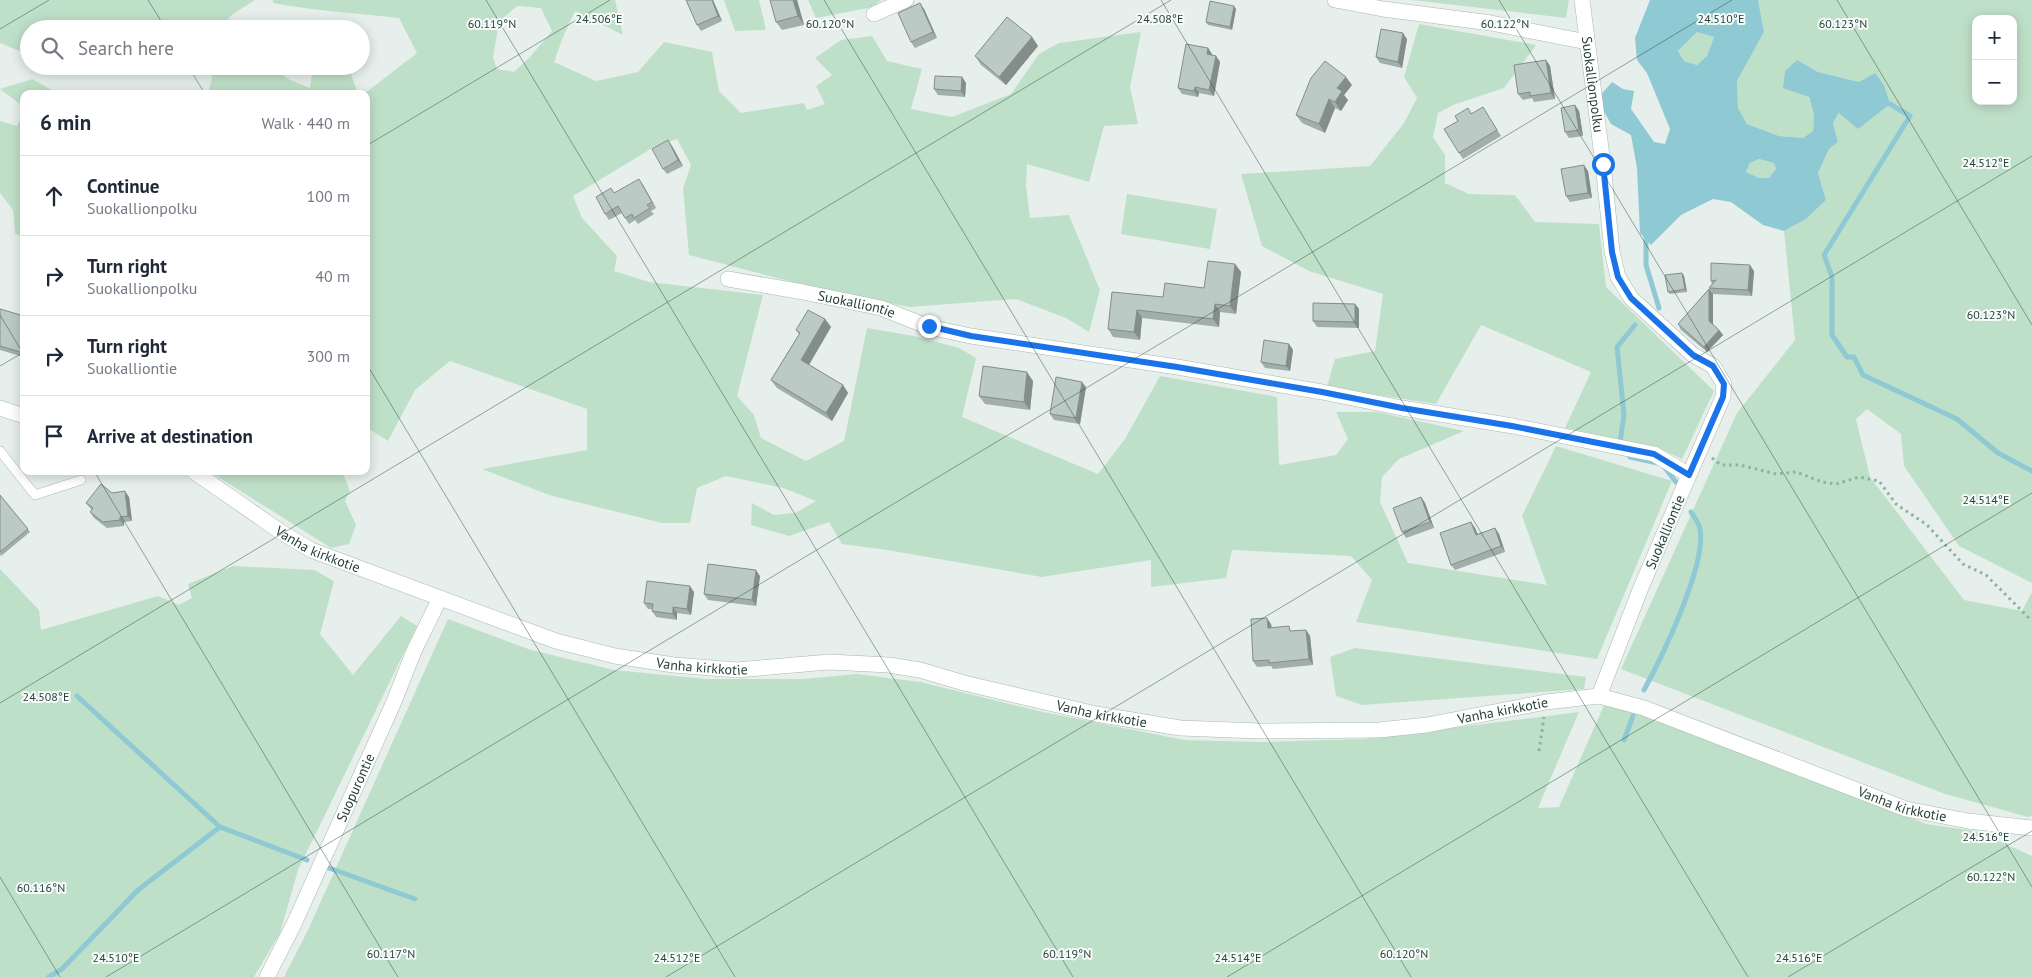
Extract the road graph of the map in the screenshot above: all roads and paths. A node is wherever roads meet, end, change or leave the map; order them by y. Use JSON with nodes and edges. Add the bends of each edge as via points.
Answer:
{"nodes":[{"id":1,"x":906,"y":0,"type":"edge"},
{"id":2,"x":1335,"y":0,"type":"edge"},
{"id":3,"x":1582,"y":0,"type":"edge"},
{"id":4,"x":874,"y":14,"type":"dead end"},
{"id":5,"x":1587,"y":42,"type":"junction"},
{"id":6,"x":728,"y":279,"type":"dead end"},
{"id":7,"x":0,"y":408,"type":"edge"},
{"id":8,"x":20,"y":415,"type":"edge"},
{"id":9,"x":1701,"y":449,"type":"junction"},
{"id":10,"x":0,"y":451,"type":"edge"},
{"id":11,"x":198,"y":475,"type":"edge"},
{"id":12,"x":1689,"y":475,"type":"junction"},
{"id":13,"x":81,"y":480,"type":"dead end"},
{"id":14,"x":440,"y":598,"type":"junction"},
{"id":15,"x":2032,"y":621,"type":"edge"},
{"id":16,"x":1599,"y":696,"type":"junction"},
{"id":17,"x":1546,"y":702,"type":"junction"},
{"id":18,"x":1539,"y":751,"type":"dead end"},
{"id":19,"x":2032,"y":828,"type":"edge"},
{"id":20,"x":268,"y":977,"type":"edge"}],
"edges":[{"from":1,"to":4,"type":"street"},
{"from":2,"to":5,"type":"street","via":[[1491,23]]},
{"from":3,"to":5,"type":"street","name":"Suokallionpolku"},
{"from":5,"to":9,"type":"street","name":"Suokallionpolku","via":[[1612,252],[1618,277],[1631,298],[1693,355],[1713,366],[1724,384],[1723,397]]},
{"from":6,"to":12,"type":"street","name":"Suokalliontie","via":[[880,308],[929,326],[971,336],[1322,392],[1654,454]]},
{"from":7,"to":8,"type":"street"},
{"from":9,"to":12,"type":"street","name":"Suokallionpolku"},
{"from":9,"to":15,"type":"path","via":[[1721,465],[1740,465],[1776,474],[1796,472],[1836,484],[1859,477],[1879,481],[1896,504],[1927,525],[1963,564],[1986,575]]},
{"from":10,"to":13,"type":"lane","via":[[35,495]]},
{"from":11,"to":14,"type":"street","name":"Vanha kirkkotie","via":[[311,550]]},
{"from":12,"to":16,"type":"street","name":"Suokalliontie"},
{"from":14,"to":17,"type":"street","name":"Vanha kirkkotie","via":[[556,641],[615,656],[737,670],[829,662],[890,665],[1096,714],[1180,728],[1379,730],[1427,725]]},
{"from":14,"to":20,"type":"street","name":"Suopurontie"},
{"from":16,"to":17,"type":"street","name":"Vanha kirkkotie"},
{"from":16,"to":19,"type":"street","name":"Vanha kirkkotie","via":[[1644,708],[1906,809],[1968,822]]},
{"from":17,"to":18,"type":"path"}]}
